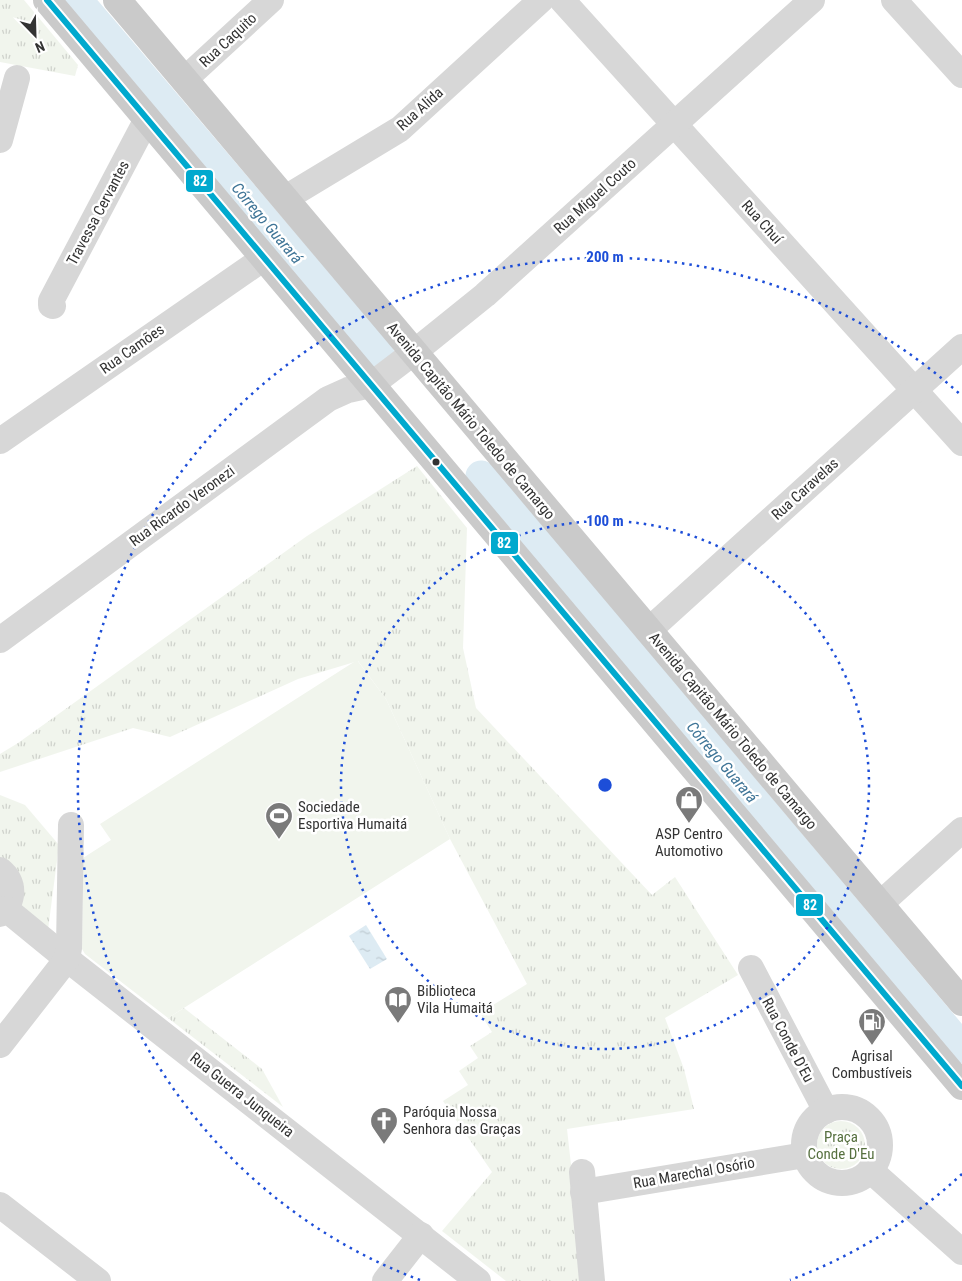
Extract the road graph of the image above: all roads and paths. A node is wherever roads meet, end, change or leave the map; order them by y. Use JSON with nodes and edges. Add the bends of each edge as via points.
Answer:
{"nodes":[{"id":1,"x":47,"y":0,"type":"edge"},
{"id":2,"x":117,"y":0,"type":"edge"},
{"id":3,"x":271,"y":0,"type":"edge"},
{"id":4,"x":541,"y":0,"type":"edge"},
{"id":5,"x":562,"y":0,"type":"edge"},
{"id":6,"x":812,"y":0,"type":"edge"},
{"id":7,"x":894,"y":0,"type":"edge"},
{"id":8,"x":962,"y":75,"type":"edge"},
{"id":9,"x":16,"y":78,"type":"dead end"},
{"id":10,"x":184,"y":80,"type":"junction"},
{"id":11,"x":147,"y":120,"type":"junction"},
{"id":12,"x":674,"y":124,"type":"junction"},
{"id":13,"x":0,"y":140,"type":"edge"},
{"id":14,"x":284,"y":199,"type":"junction"},
{"id":15,"x":264,"y":258,"type":"junction"},
{"id":16,"x":53,"y":306,"type":"dead end"},
{"id":17,"x":962,"y":347,"type":"edge"},
{"id":18,"x":414,"y":353,"type":"junction"},
{"id":19,"x":371,"y":384,"type":"junction"},
{"id":20,"x":914,"y":390,"type":"junction"},
{"id":21,"x":0,"y":441,"type":"edge"},
{"id":22,"x":962,"y":443,"type":"edge"},
{"id":23,"x":648,"y":631,"type":"junction"},
{"id":24,"x":0,"y":640,"type":"edge"},
{"id":25,"x":71,"y":824,"type":"dead end"},
{"id":26,"x":962,"y":830,"type":"edge"},
{"id":27,"x":0,"y":870,"type":"edge"},
{"id":28,"x":880,"y":904,"type":"junction"},
{"id":29,"x":3,"y":912,"type":"edge"},
{"id":30,"x":67,"y":959,"type":"junction"},
{"id":31,"x":751,"y":968,"type":"dead end"},
{"id":32,"x":962,"y":1002,"type":"edge"},
{"id":33,"x":0,"y":1045,"type":"edge"},
{"id":34,"x":962,"y":1086,"type":"edge"},
{"id":35,"x":826,"y":1111,"type":"junction"},
{"id":36,"x":805,"y":1155,"type":"junction"},
{"id":37,"x":870,"y":1170,"type":"junction"},
{"id":38,"x":0,"y":1205,"type":"edge"},
{"id":39,"x":421,"y":1235,"type":"junction"},
{"id":40,"x":962,"y":1252,"type":"edge"},
{"id":41,"x":98,"y":1281,"type":"edge"},
{"id":42,"x":385,"y":1281,"type":"edge"},
{"id":43,"x":478,"y":1281,"type":"edge"},
{"id":44,"x":592,"y":1281,"type":"edge"}],
"edges":[{"from":1,"to":11,"type":"main road"},
{"from":2,"to":10,"type":"main road","name":"Avenida Capitão Mário Toledo de Camargo"},
{"from":3,"to":10,"type":"street","name":"Rua Caquito"},
{"from":4,"to":14,"type":"street","name":"Rua Alida","via":[[400,129]]},
{"from":5,"to":12,"type":"street","name":"Rua Chuí"},
{"from":6,"to":12,"type":"street","name":"Rua Miguel Couto"},
{"from":7,"to":8,"type":"street"},
{"from":9,"to":13,"type":"street"},
{"from":10,"to":14,"type":"main road","name":"Avenida Capitão Mário Toledo de Camargo"},
{"from":11,"to":15,"type":"main road"},
{"from":11,"to":16,"type":"street","name":"Travessa Cervantes","via":[[51,301]]},
{"from":12,"to":18,"type":"street","name":"Rua Miguel Couto","via":[[485,295]]},
{"from":12,"to":20,"type":"street","name":"Rua Chuí"},
{"from":14,"to":18,"type":"main road","name":"Avenida Capitão Mário Toledo de Camargo"},
{"from":15,"to":19,"type":"main road"},
{"from":15,"to":21,"type":"street","name":"Rua Camões"},
{"from":17,"to":20,"type":"street","name":"Rua Caravelas"},
{"from":18,"to":19,"type":"street","name":"Rua Miguel Couto"},
{"from":18,"to":23,"type":"main road","name":"Avenida Capitão Mário Toledo de Camargo"},
{"from":19,"to":24,"type":"street","name":"Rua Ricardo Veronezi","via":[[328,399]]},
{"from":19,"to":34,"type":"main road"},
{"from":20,"to":22,"type":"street","name":"Rua Chuí"},
{"from":20,"to":23,"type":"street","name":"Rua Caravelas"},
{"from":23,"to":28,"type":"main road","name":"Avenida Capitão Mário Toledo de Camargo"},
{"from":25,"to":30,"type":"street"},
{"from":26,"to":28,"type":"street"},
{"from":27,"to":29,"type":"street","name":"Rua Guerra Junqueira","via":[[10,882],[12,892],[11,901]]},
{"from":28,"to":32,"type":"main road","name":"Avenida Capitão Mário Toledo de Camargo"},
{"from":29,"to":30,"type":"street","name":"Rua Guerra Junqueira"},
{"from":30,"to":33,"type":"street"},
{"from":30,"to":39,"type":"street","name":"Rua Guerra Junqueira"},
{"from":31,"to":35,"type":"street","name":"Rua Conde D'Eu"},
{"from":35,"to":36,"type":"street","via":[[808,1129]]},
{"from":35,"to":37,"type":"street","via":[[856,1110],[872,1122],[878,1136],[879,1151]]},
{"from":36,"to":37,"type":"street","via":[[813,1171],[828,1181],[847,1183]]},
{"from":36,"to":44,"type":"street","name":"Rua Marechal Osório","via":[[582,1182]]},
{"from":37,"to":40,"type":"street"},
{"from":38,"to":41,"type":"street"},
{"from":39,"to":42,"type":"street"},
{"from":39,"to":43,"type":"street","name":"Rua Guerra Junqueira"}]}
